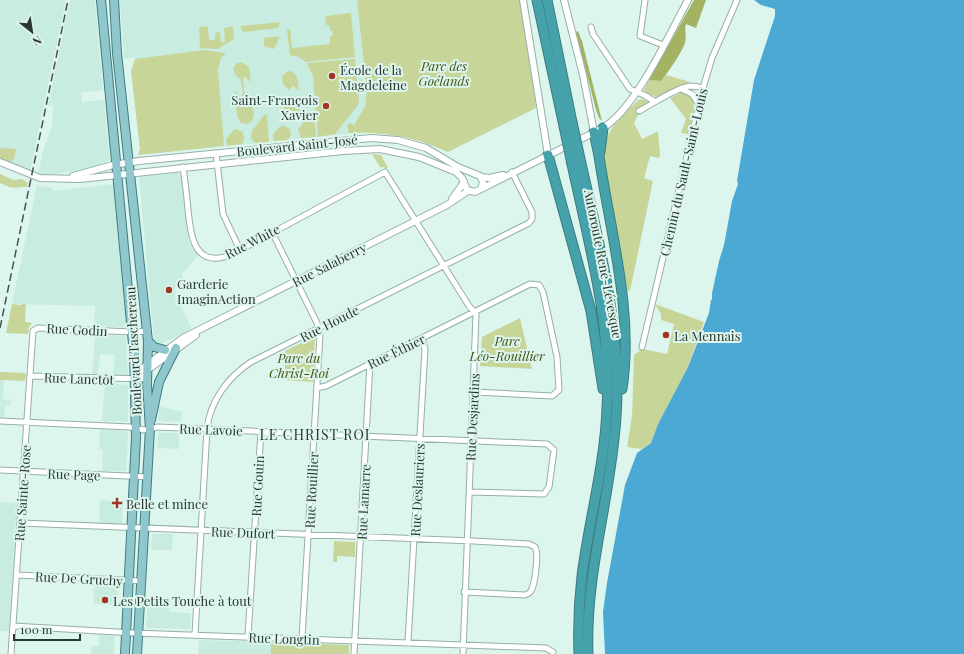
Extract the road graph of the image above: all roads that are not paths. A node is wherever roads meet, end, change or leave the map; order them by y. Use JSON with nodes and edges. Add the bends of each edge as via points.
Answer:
{"nodes":[{"id":1,"x":101,"y":0,"type":"edge"},
{"id":2,"x":114,"y":0,"type":"edge"},
{"id":3,"x":523,"y":0,"type":"edge"},
{"id":4,"x":537,"y":0,"type":"edge"},
{"id":5,"x":547,"y":0,"type":"edge"},
{"id":6,"x":564,"y":0,"type":"edge"},
{"id":7,"x":645,"y":0,"type":"edge"},
{"id":8,"x":688,"y":0,"type":"edge"},
{"id":9,"x":737,"y":0,"type":"edge"},
{"id":10,"x":114,"y":10,"type":"junction"},
{"id":11,"x":101,"y":12,"type":"junction"},
{"id":12,"x":591,"y":27,"type":"dead end"},
{"id":13,"x":663,"y":45,"type":"junction"},
{"id":14,"x":703,"y":88,"type":"junction"},
{"id":15,"x":121,"y":89,"type":"junction"},
{"id":16,"x":681,"y":89,"type":"junction"},
{"id":17,"x":108,"y":91,"type":"junction"},
{"id":18,"x":637,"y":92,"type":"junction"},
{"id":19,"x":654,"y":101,"type":"junction"},
{"id":20,"x":699,"y":104,"type":"junction"},
{"id":21,"x":639,"y":111,"type":"dead end"},
{"id":22,"x":568,"y":124,"type":"junction"},
{"id":23,"x":603,"y":128,"type":"junction"},
{"id":24,"x":594,"y":132,"type":"junction"},
{"id":25,"x":216,"y":153,"type":"junction"},
{"id":26,"x":548,"y":155,"type":"junction"},
{"id":27,"x":599,"y":156,"type":"junction"},
{"id":28,"x":0,"y":162,"type":"edge"},
{"id":29,"x":129,"y":162,"type":"junction"},
{"id":30,"x":576,"y":162,"type":"junction"},
{"id":31,"x":218,"y":163,"type":"junction"},
{"id":32,"x":116,"y":164,"type":"junction"},
{"id":33,"x":183,"y":167,"type":"junction"},
{"id":34,"x":130,"y":172,"type":"junction"},
{"id":35,"x":381,"y":173,"type":"joint"},
{"id":36,"x":510,"y":173,"type":"junction"},
{"id":37,"x":117,"y":174,"type":"junction"},
{"id":38,"x":472,"y":174,"type":"junction"},
{"id":39,"x":481,"y":177,"type":"junction"},
{"id":40,"x":62,"y":179,"type":"junction"},
{"id":41,"x":464,"y":182,"type":"junction"},
{"id":42,"x":481,"y":188,"type":"junction"},
{"id":43,"x":468,"y":191,"type":"junction"},
{"id":44,"x":447,"y":205,"type":"junction"},
{"id":45,"x":416,"y":220,"type":"junction"},
{"id":46,"x":272,"y":232,"type":"junction"},
{"id":47,"x":240,"y":250,"type":"junction"},
{"id":48,"x":444,"y":266,"type":"junction"},
{"id":49,"x":296,"y":280,"type":"junction"},
{"id":50,"x":474,"y":312,"type":"junction"},
{"id":51,"x":212,"y":324,"type":"junction"},
{"id":52,"x":319,"y":328,"type":"junction"},
{"id":53,"x":33,"y":331,"type":"joint"},
{"id":54,"x":147,"y":331,"type":"junction"},
{"id":55,"x":133,"y":332,"type":"junction"},
{"id":56,"x":422,"y":338,"type":"junction"},
{"id":57,"x":148,"y":341,"type":"junction"},
{"id":58,"x":642,"y":347,"type":"dead end"},
{"id":59,"x":176,"y":348,"type":"junction"},
{"id":60,"x":165,"y":350,"type":"junction"},
{"id":61,"x":370,"y":363,"type":"junction"},
{"id":62,"x":147,"y":367,"type":"junction"},
{"id":63,"x":30,"y":376,"type":"junction"},
{"id":64,"x":133,"y":378,"type":"junction"},
{"id":65,"x":147,"y":379,"type":"junction"},
{"id":66,"x":317,"y":388,"type":"junction"},
{"id":67,"x":474,"y":392,"type":"junction"},
{"id":68,"x":607,"y":416,"type":"junction"},
{"id":69,"x":0,"y":421,"type":"edge"},
{"id":70,"x":27,"y":422,"type":"junction"},
{"id":71,"x":136,"y":429,"type":"junction"},
{"id":72,"x":150,"y":429,"type":"junction"},
{"id":73,"x":207,"y":429,"type":"junction"},
{"id":74,"x":261,"y":431,"type":"junction"},
{"id":75,"x":315,"y":434,"type":"junction"},
{"id":76,"x":367,"y":436,"type":"junction"},
{"id":77,"x":420,"y":438,"type":"junction"},
{"id":78,"x":472,"y":441,"type":"junction"},
{"id":79,"x":613,"y":443,"type":"junction"},
{"id":80,"x":0,"y":470,"type":"edge"},
{"id":81,"x":24,"y":471,"type":"junction"},
{"id":82,"x":134,"y":476,"type":"junction"},
{"id":83,"x":148,"y":476,"type":"junction"},
{"id":84,"x":469,"y":492,"type":"junction"},
{"id":85,"x":20,"y":523,"type":"junction"},
{"id":86,"x":132,"y":529,"type":"junction"},
{"id":87,"x":145,"y":529,"type":"junction"},
{"id":88,"x":200,"y":531,"type":"junction"},
{"id":89,"x":255,"y":533,"type":"junction"},
{"id":90,"x":308,"y":535,"type":"junction"},
{"id":91,"x":361,"y":537,"type":"junction"},
{"id":92,"x":414,"y":540,"type":"junction"},
{"id":93,"x":467,"y":541,"type":"junction"},
{"id":94,"x":17,"y":575,"type":"junction"},
{"id":95,"x":129,"y":580,"type":"junction"},
{"id":96,"x":142,"y":581,"type":"junction"},
{"id":97,"x":464,"y":592,"type":"junction"},
{"id":98,"x":13,"y":626,"type":"junction"},
{"id":99,"x":126,"y":631,"type":"junction"},
{"id":100,"x":138,"y":632,"type":"junction"},
{"id":101,"x":195,"y":634,"type":"junction"},
{"id":102,"x":248,"y":636,"type":"junction"},
{"id":103,"x":302,"y":638,"type":"junction"},
{"id":104,"x":355,"y":640,"type":"junction"},
{"id":105,"x":408,"y":642,"type":"junction"},
{"id":106,"x":462,"y":645,"type":"junction"},
{"id":107,"x":553,"y":652,"type":"dead end"},
{"id":108,"x":11,"y":654,"type":"edge"},
{"id":109,"x":125,"y":654,"type":"edge"},
{"id":110,"x":137,"y":654,"type":"edge"},
{"id":111,"x":354,"y":654,"type":"edge"},
{"id":112,"x":463,"y":654,"type":"edge"},
{"id":113,"x":579,"y":654,"type":"edge"},
{"id":114,"x":588,"y":654,"type":"edge"}],
"edges":[{"from":1,"to":11,"type":"main road","name":"Boulevard Taschereau"},
{"from":2,"to":10,"type":"main road","name":"Boulevard Taschereau"},
{"from":3,"to":26,"type":"street"},
{"from":4,"to":22,"type":"highway","name":"Autoroute René-Lévesque"},
{"from":5,"to":22,"type":"highway","name":"Autoroute René-Lévesque"},
{"from":6,"to":24,"type":"street"},
{"from":7,"to":13,"type":"street","via":[[640,36]]},
{"from":8,"to":13,"type":"street"},
{"from":9,"to":14,"type":"street","name":"Chemin du Sault-Saint-Louis","via":[[712,58]]},
{"from":10,"to":11,"type":"main road"},
{"from":10,"to":15,"type":"main road","name":"Boulevard Taschereau"},
{"from":11,"to":17,"type":"main road","name":"Boulevard Taschereau"},
{"from":12,"to":18,"type":"street","via":[[592,34],[630,90]]},
{"from":13,"to":18,"type":"street"},
{"from":14,"to":16,"type":"street","via":[[690,86]]},
{"from":14,"to":20,"type":"street","name":"Chemin du Sault-Saint-Louis"},
{"from":15,"to":17,"type":"main road"},
{"from":15,"to":29,"type":"main road","name":"Boulevard Taschereau"},
{"from":16,"to":19,"type":"street"},
{"from":16,"to":20,"type":"street","via":[[692,94]]},
{"from":17,"to":32,"type":"main road","name":"Boulevard Taschereau"},
{"from":18,"to":19,"type":"street"},
{"from":18,"to":23,"type":"street","via":[[622,112]]},
{"from":19,"to":21,"type":"street"},
{"from":20,"to":58,"type":"street","name":"Chemin du Sault-Saint-Louis"},
{"from":22,"to":30,"type":"highway","name":"Autoroute René-Lévesque","bridge":true},
{"from":23,"to":24,"type":"street"},
{"from":23,"to":27,"type":"highway"},
{"from":24,"to":26,"type":"street"},
{"from":24,"to":27,"type":"highway"},
{"from":25,"to":29,"type":"street","name":"Boulevard Saint-José"},
{"from":25,"to":31,"type":"street"},
{"from":25,"to":38,"type":"street","name":"Boulevard Saint-José","via":[[347,139],[381,138],[426,148]]},
{"from":26,"to":36,"type":"street"},
{"from":26,"to":68,"type":"highway","via":[[594,323]]},
{"from":27,"to":79,"type":"highway","via":[[626,330],[624,371]]},
{"from":28,"to":40,"type":"street","via":[[38,178]]},
{"from":29,"to":32,"type":"street","name":"Boulevard Saint-José"},
{"from":29,"to":34,"type":"main road","name":"Boulevard Taschereau"},
{"from":30,"to":68,"type":"highway","name":"Autoroute René-Lévesque","via":[[605,327]]},
{"from":30,"to":79,"type":"highway","name":"Autoroute René-Lévesque","via":[[609,296],[615,335],[617,392]]},
{"from":31,"to":33,"type":"street","name":"Boulevard Saint-José"},
{"from":31,"to":41,"type":"street","name":"Boulevard Saint-José","via":[[343,150],[380,149],[423,158],[453,171]]},
{"from":31,"to":47,"type":"street","via":[[224,217]]},
{"from":32,"to":37,"type":"main road","name":"Boulevard Taschereau"},
{"from":32,"to":40,"type":"street","name":"Boulevard Saint-José"},
{"from":33,"to":34,"type":"street","name":"Boulevard Saint-José"},
{"from":33,"to":47,"type":"street","name":"Rue White","via":[[191,234],[198,250],[207,256],[217,258]]},
{"from":34,"to":37,"type":"street","name":"Boulevard Saint-José"},
{"from":34,"to":54,"type":"main road","name":"Boulevard Taschereau"},
{"from":35,"to":45,"type":"street","name":"Rue Desjardins","via":[[386,173]]},
{"from":35,"to":46,"type":"street","name":"Rue White"},
{"from":36,"to":39,"type":"street","via":[[491,178]]},
{"from":36,"to":42,"type":"street"},
{"from":36,"to":48,"type":"street","name":"Rue Houde","via":[[532,212],[531,221]]},
{"from":37,"to":40,"type":"street","name":"Boulevard Saint-José"},
{"from":37,"to":55,"type":"main road","name":"Boulevard Taschereau"},
{"from":38,"to":39,"type":"street"},
{"from":38,"to":41,"type":"street","via":[[467,176]]},
{"from":39,"to":42,"type":"street"},
{"from":41,"to":43,"type":"street"},
{"from":41,"to":44,"type":"street","name":"Rue Salaberry"},
{"from":42,"to":43,"type":"street","via":[[475,192]]},
{"from":43,"to":44,"type":"street","name":"Rue Salaberry"},
{"from":44,"to":45,"type":"street","name":"Rue Salaberry"},
{"from":45,"to":48,"type":"street","name":"Rue Desjardins"},
{"from":45,"to":49,"type":"street","name":"Rue Salaberry"},
{"from":46,"to":47,"type":"street","name":"Rue White"},
{"from":46,"to":49,"type":"street","name":"Rue Rouillier"},
{"from":48,"to":50,"type":"street","name":"Rue Desjardins"},
{"from":48,"to":52,"type":"street","name":"Rue Houde"},
{"from":49,"to":51,"type":"street","name":"Rue Salaberry"},
{"from":49,"to":52,"type":"street","name":"Rue Rouillier"},
{"from":50,"to":56,"type":"street","name":"Rue Éthier"},
{"from":50,"to":67,"type":"street","name":"Rue Desjardins","via":[[477,318]]},
{"from":50,"to":67,"type":"street","name":"Rue Éthier","via":[[530,284],[539,285],[552,330],[560,385],[558,392],[552,396]]},
{"from":51,"to":59,"type":"street","name":"Rue Salaberry"},
{"from":51,"to":60,"type":"street","name":"Rue Salaberry"},
{"from":52,"to":66,"type":"street","name":"Rue Rouillier","via":[[321,336]]},
{"from":52,"to":73,"type":"street","name":"Rue Houde","via":[[251,362],[234,375],[216,400]]},
{"from":53,"to":55,"type":"street","name":"Rue Godin","via":[[39,328]]},
{"from":53,"to":63,"type":"street","name":"Rue Sainte-Rose"},
{"from":54,"to":55,"type":"street","name":"Rue Godin"},
{"from":54,"to":57,"type":"main road","name":"Boulevard Taschereau"},
{"from":55,"to":64,"type":"main road","name":"Boulevard Taschereau"},
{"from":56,"to":61,"type":"street","name":"Rue Éthier"},
{"from":56,"to":77,"type":"street","name":"Rue Deslauriers","via":[[425,349]]},
{"from":57,"to":60,"type":"main road","via":[[154,347]]},
{"from":57,"to":62,"type":"main road","name":"Boulevard Taschereau"},
{"from":59,"to":62,"type":"street","name":"Rue Salaberry"},
{"from":59,"to":72,"type":"main road","via":[[159,382]]},
{"from":60,"to":62,"type":"street","name":"Rue Salaberry"},
{"from":61,"to":66,"type":"street","name":"Rue Éthier"},
{"from":61,"to":76,"type":"street","name":"Rue Lamarre"},
{"from":62,"to":64,"type":"street","name":"Rue Salaberry"},
{"from":62,"to":65,"type":"main road","name":"Boulevard Taschereau"},
{"from":63,"to":64,"type":"street","name":"Rue Lanctôt"},
{"from":63,"to":70,"type":"street","name":"Rue Sainte-Rose"},
{"from":64,"to":65,"type":"street","name":"Rue Lanctôt"},
{"from":64,"to":71,"type":"main road","name":"Boulevard Taschereau"},
{"from":65,"to":72,"type":"main road","name":"Boulevard Taschereau"},
{"from":66,"to":75,"type":"street","name":"Rue Rouillier"},
{"from":67,"to":78,"type":"street","name":"Rue Desjardins"},
{"from":68,"to":113,"type":"highway","name":"Autoroute René-Lévesque","via":[[602,461],[582,575]]},
{"from":69,"to":70,"type":"street","name":"Rue Lavoie"},
{"from":70,"to":71,"type":"street","name":"Rue Lavoie","via":[[130,426]]},
{"from":70,"to":81,"type":"street","name":"Rue Sainte-Rose"},
{"from":71,"to":72,"type":"street","name":"Rue Lavoie"},
{"from":71,"to":82,"type":"main road","name":"Boulevard Taschereau"},
{"from":72,"to":73,"type":"street","name":"Rue Lavoie"},
{"from":72,"to":83,"type":"main road","name":"Boulevard Taschereau"},
{"from":73,"to":74,"type":"street","name":"Rue Lavoie"},
{"from":73,"to":88,"type":"street","name":"Rue Houde"},
{"from":74,"to":75,"type":"street","name":"Rue Lavoie"},
{"from":74,"to":89,"type":"street","name":"Rue Gouin"},
{"from":75,"to":76,"type":"street","name":"Rue Lavoie"},
{"from":75,"to":90,"type":"street","name":"Rue Rouillier"},
{"from":76,"to":77,"type":"street","name":"Rue Lavoie"},
{"from":76,"to":91,"type":"street","name":"Rue Lamarre"},
{"from":77,"to":78,"type":"street","name":"Rue Lavoie"},
{"from":77,"to":92,"type":"street","name":"Rue Deslauriers"},
{"from":78,"to":84,"type":"street","name":"Rue Desjardins"},
{"from":78,"to":84,"type":"street","name":"Rue Lavoie","via":[[547,444],[552,447],[555,454],[549,487],[544,494]]},
{"from":79,"to":114,"type":"highway","name":"Autoroute René-Lévesque","via":[[591,577]]},
{"from":80,"to":81,"type":"street","name":"Rue Page"},
{"from":81,"to":82,"type":"street","name":"Rue Page"},
{"from":81,"to":85,"type":"street","name":"Rue Sainte-Rose"},
{"from":82,"to":83,"type":"street","name":"Rue Page"},
{"from":82,"to":86,"type":"main road","name":"Boulevard Taschereau"},
{"from":83,"to":87,"type":"main road","name":"Boulevard Taschereau"},
{"from":84,"to":93,"type":"street","name":"Rue Desjardins"},
{"from":85,"to":86,"type":"street","name":"Rue Dufort"},
{"from":85,"to":94,"type":"street","name":"Rue Sainte-Rose"},
{"from":86,"to":87,"type":"street","name":"Rue Dufort"},
{"from":86,"to":95,"type":"main road","name":"Boulevard Taschereau"},
{"from":87,"to":88,"type":"street","name":"Rue Dufort"},
{"from":87,"to":96,"type":"main road","name":"Boulevard Taschereau"},
{"from":88,"to":89,"type":"street","name":"Rue Dufort"},
{"from":88,"to":101,"type":"street","name":"Rue Houde"},
{"from":89,"to":90,"type":"street","name":"Rue Dufort"},
{"from":89,"to":102,"type":"street","name":"Rue Gouin"},
{"from":90,"to":91,"type":"street","name":"Rue Dufort"},
{"from":90,"to":103,"type":"street","name":"Rue Rouillier"},
{"from":91,"to":92,"type":"street","name":"Rue Dufort"},
{"from":91,"to":104,"type":"street","name":"Rue Lamarre"},
{"from":92,"to":93,"type":"street","name":"Rue Dufort"},
{"from":92,"to":105,"type":"street","name":"Rue Deslauriers"},
{"from":93,"to":97,"type":"street","name":"Rue Desjardins"},
{"from":93,"to":97,"type":"street","name":"Rue Dufort","via":[[529,544],[535,547],[537,556],[532,589],[527,594]]},
{"from":94,"to":95,"type":"street","name":"Rue De Gruchy"},
{"from":94,"to":98,"type":"street","name":"Rue Sainte-Rose"},
{"from":95,"to":96,"type":"street","name":"Rue De Gruchy"},
{"from":95,"to":99,"type":"main road","name":"Boulevard Taschereau"},
{"from":96,"to":100,"type":"main road","name":"Boulevard Taschereau"},
{"from":97,"to":106,"type":"street","name":"Rue Desjardins"},
{"from":98,"to":99,"type":"street","name":"Rue Longtin"},
{"from":98,"to":108,"type":"street","name":"Rue Sainte-Rose"},
{"from":99,"to":100,"type":"street","name":"Rue Longtin"},
{"from":99,"to":109,"type":"main road","name":"Boulevard Taschereau"},
{"from":100,"to":101,"type":"street","name":"Rue Longtin"},
{"from":100,"to":110,"type":"main road","name":"Boulevard Taschereau"},
{"from":101,"to":102,"type":"street","name":"Rue Longtin"},
{"from":102,"to":103,"type":"street","name":"Rue Longtin"},
{"from":103,"to":104,"type":"street","name":"Rue Longtin"},
{"from":104,"to":105,"type":"street","name":"Rue Longtin"},
{"from":104,"to":111,"type":"street","name":"Rue Lamarre"},
{"from":105,"to":106,"type":"street","name":"Rue Longtin"},
{"from":106,"to":107,"type":"street","name":"Rue Longtin","via":[[546,648]]},
{"from":106,"to":112,"type":"street","name":"Rue Desjardins"}]}
